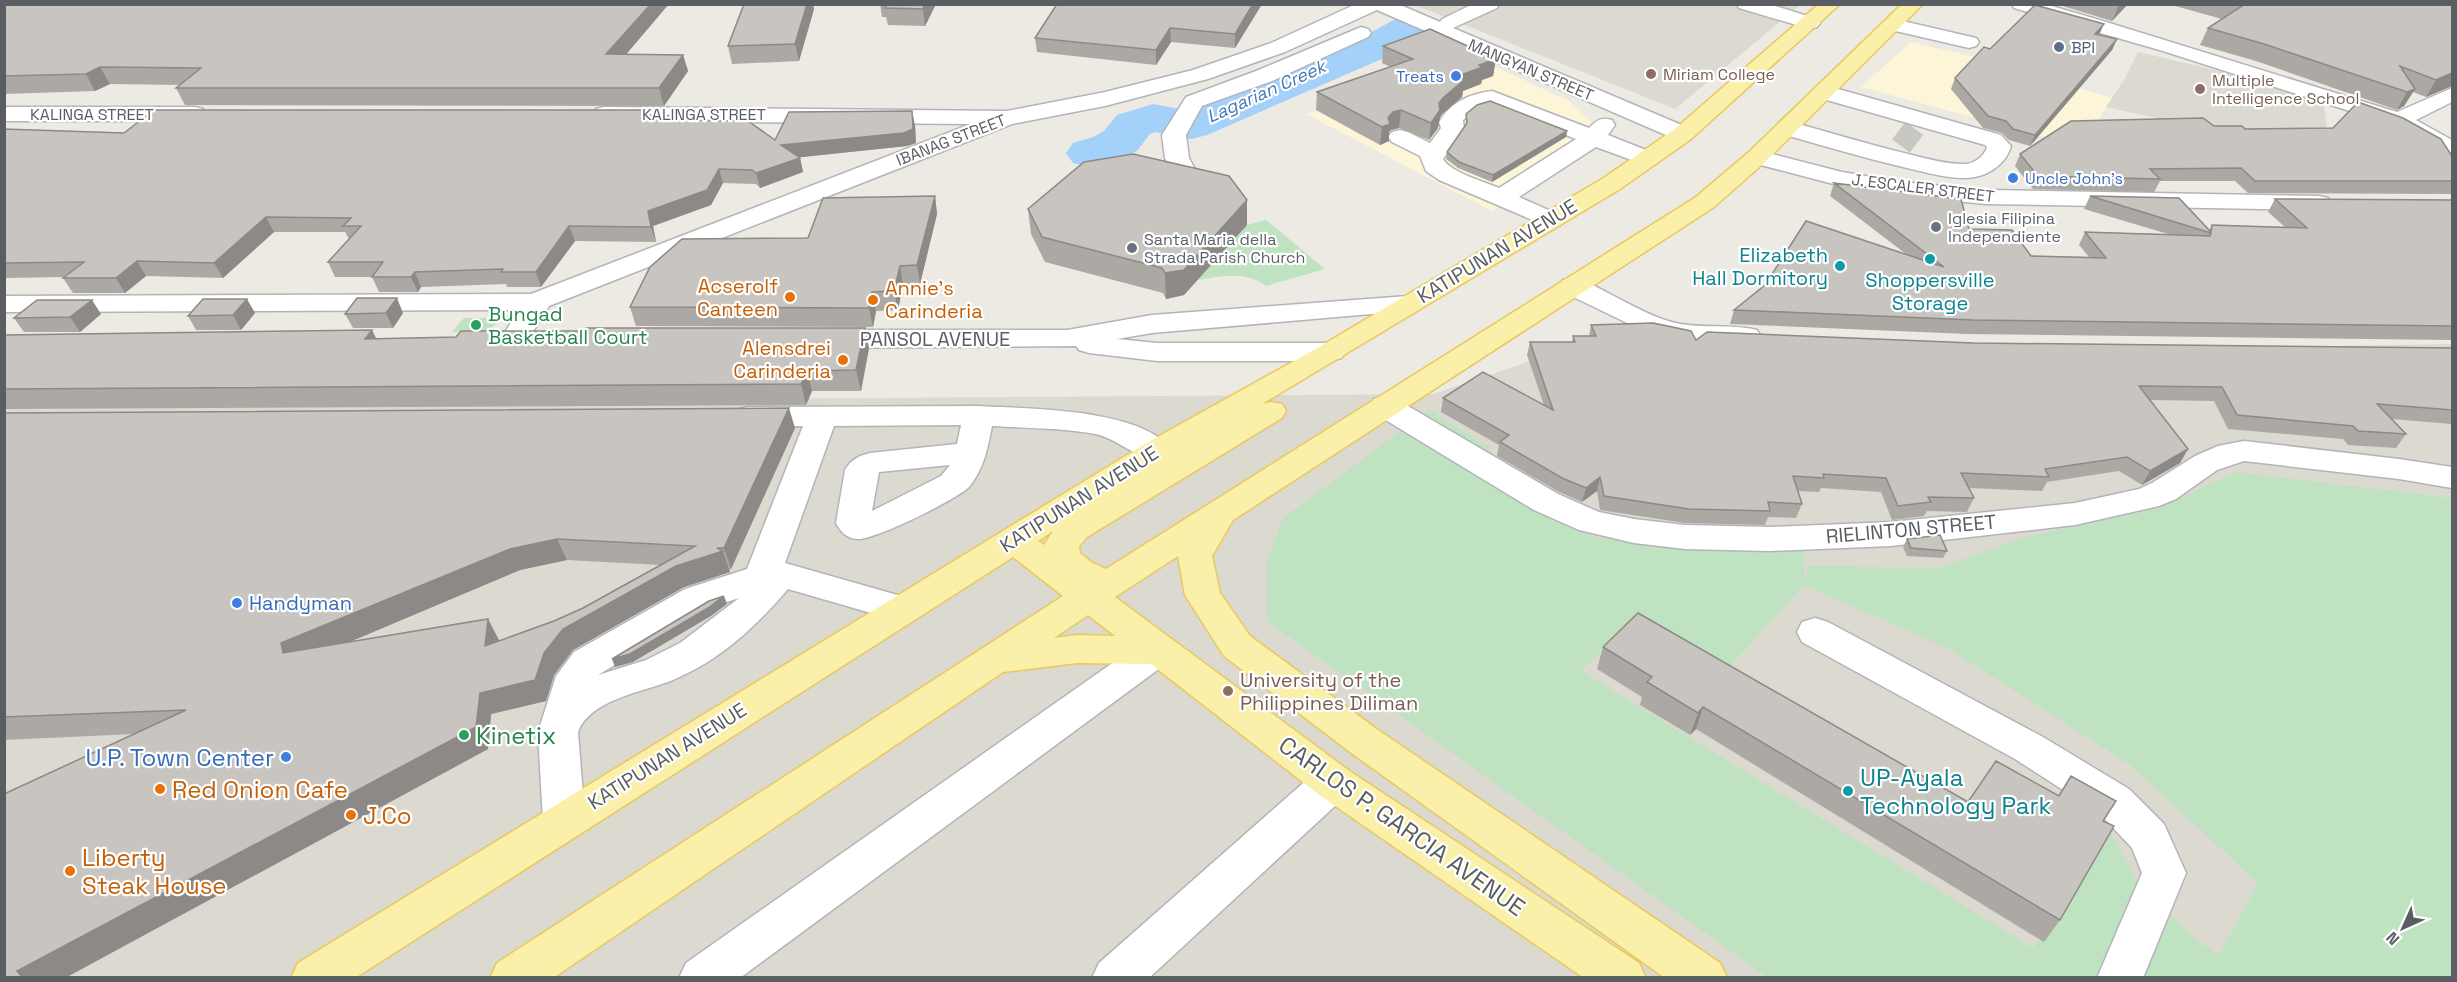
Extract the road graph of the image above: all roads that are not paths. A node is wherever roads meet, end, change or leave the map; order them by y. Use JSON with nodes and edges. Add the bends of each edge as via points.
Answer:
{"nodes":[{"id":1,"x":1374,"y":4,"type":"edge"},
{"id":2,"x":1490,"y":4,"type":"edge"},
{"id":3,"x":1746,"y":4,"type":"edge"},
{"id":4,"x":1831,"y":4,"type":"edge"},
{"id":5,"x":1914,"y":4,"type":"edge"},
{"id":6,"x":2021,"y":4,"type":"edge"},
{"id":7,"x":1393,"y":17,"type":"edge"},
{"id":8,"x":1810,"y":22,"type":"junction"},
{"id":9,"x":1449,"y":23,"type":"junction"},
{"id":10,"x":1894,"y":25,"type":"junction"},
{"id":11,"x":1969,"y":42,"type":"dead end"},
{"id":12,"x":1354,"y":52,"type":"dead end"},
{"id":13,"x":1824,"y":92,"type":"junction"},
{"id":14,"x":2452,"y":94,"type":"edge"},
{"id":15,"x":1592,"y":96,"type":"junction"},
{"id":16,"x":4,"y":114,"type":"edge"},
{"id":17,"x":219,"y":114,"type":"edge"},
{"id":18,"x":578,"y":114,"type":"edge"},
{"id":19,"x":1007,"y":118,"type":"junction"},
{"id":20,"x":2397,"y":121,"type":"junction"},
{"id":21,"x":1453,"y":128,"type":"junction"},
{"id":22,"x":1690,"y":128,"type":"junction"},
{"id":23,"x":1787,"y":128,"type":"junction"},
{"id":24,"x":1476,"y":136,"type":"edge"},
{"id":25,"x":1400,"y":137,"type":"dead end"},
{"id":26,"x":1593,"y":138,"type":"junction"},
{"id":27,"x":2452,"y":150,"type":"edge"},
{"id":28,"x":1867,"y":151,"type":"junction"},
{"id":29,"x":1434,"y":154,"type":"junction"},
{"id":30,"x":1757,"y":157,"type":"junction"},
{"id":31,"x":1648,"y":159,"type":"junction"},
{"id":32,"x":1186,"y":175,"type":"edge"},
{"id":33,"x":1841,"y":179,"type":"junction"},
{"id":34,"x":1500,"y":198,"type":"junction"},
{"id":35,"x":2336,"y":203,"type":"edge"},
{"id":36,"x":1547,"y":222,"type":"junction"},
{"id":37,"x":1573,"y":286,"type":"junction"},
{"id":38,"x":535,"y":302,"type":"junction"},
{"id":39,"x":4,"y":303,"type":"edge"},
{"id":40,"x":1408,"y":304,"type":"junction"},
{"id":41,"x":552,"y":337,"type":"edge"},
{"id":42,"x":1769,"y":337,"type":"edge"},
{"id":43,"x":791,"y":339,"type":"edge"},
{"id":44,"x":1067,"y":339,"type":"junction"},
{"id":45,"x":1331,"y":352,"type":"junction"},
{"id":46,"x":1385,"y":406,"type":"junction"},
{"id":47,"x":979,"y":415,"type":"junction"},
{"id":48,"x":822,"y":416,"type":"junction"},
{"id":49,"x":716,"y":417,"type":"edge"},
{"id":50,"x":1156,"y":451,"type":"junction"},
{"id":51,"x":969,"y":453,"type":"dead end"},
{"id":52,"x":2452,"y":478,"type":"edge"},
{"id":53,"x":1222,"y":510,"type":"junction"},
{"id":54,"x":1013,"y":539,"type":"junction"},
{"id":55,"x":771,"y":576,"type":"junction"},
{"id":56,"x":1102,"y":588,"type":"junction"},
{"id":57,"x":902,"y":609,"type":"junction"},
{"id":58,"x":1815,"y":632,"type":"dead end"},
{"id":59,"x":1158,"y":650,"type":"junction"},
{"id":60,"x":996,"y":659,"type":"junction"},
{"id":61,"x":1333,"y":782,"type":"junction"},
{"id":62,"x":564,"y":820,"type":"junction"},
{"id":63,"x":314,"y":978,"type":"edge"},
{"id":64,"x":513,"y":978,"type":"edge"},
{"id":65,"x":702,"y":978,"type":"edge"},
{"id":66,"x":1115,"y":978,"type":"edge"},
{"id":67,"x":1623,"y":978,"type":"edge"},
{"id":68,"x":1704,"y":978,"type":"edge"},
{"id":69,"x":2120,"y":978,"type":"edge"}],
"edges":[{"from":1,"to":19,"type":"street","name":"IBANAG STREET","via":[[1266,52],[1156,88]]},
{"from":2,"to":9,"type":"street"},
{"from":3,"to":8,"type":"street"},
{"from":4,"to":8,"type":"main road","name":"KATIPUNAN AVENUE"},
{"from":5,"to":10,"type":"main road"},
{"from":6,"to":20,"type":"street","via":[[2246,70]]},
{"from":7,"to":9,"type":"street","name":"MANGYAN STREET"},
{"from":7,"to":12,"type":"street"},
{"from":7,"to":15,"type":"street","name":"MANGYAN STREET"},
{"from":7,"to":32,"type":"street","via":[[1319,53],[1194,102],[1179,127],[1177,158]]},
{"from":8,"to":22,"type":"main road","name":"KATIPUNAN AVENUE"},
{"from":9,"to":22,"type":"street","name":"MANGYAN STREET"},
{"from":10,"to":11,"type":"street"},
{"from":10,"to":13,"type":"main road"},
{"from":13,"to":23,"type":"main road"},
{"from":13,"to":28,"type":"street","via":[[1993,140],[1999,146],[1997,154],[1975,170],[1964,171],[1929,166],[1895,151]]},
{"from":14,"to":20,"type":"street"},
{"from":15,"to":22,"type":"street","name":"MANGYAN STREET"},
{"from":15,"to":26,"type":"street","via":[[1605,124]]},
{"from":16,"to":17,"type":"street","name":"KALINGA STREET"},
{"from":18,"to":19,"type":"street","name":"KALINGA STREET"},
{"from":19,"to":38,"type":"street","name":"IBANAG STREET"},
{"from":20,"to":27,"type":"street"},
{"from":21,"to":24,"type":"street"},
{"from":21,"to":26,"type":"street","via":[[1450,122],[1456,112],[1492,98]]},
{"from":21,"to":29,"type":"street"},
{"from":22,"to":31,"type":"main road","name":"KATIPUNAN AVENUE"},
{"from":23,"to":28,"type":"street"},
{"from":23,"to":30,"type":"main road"},
{"from":25,"to":29,"type":"street"},
{"from":26,"to":31,"type":"street"},
{"from":26,"to":34,"type":"street","via":[[1543,161]]},
{"from":28,"to":33,"type":"street"},
{"from":29,"to":34,"type":"street","via":[[1431,161],[1448,175]]},
{"from":30,"to":33,"type":"street","name":"J. ESCALER STREET"},
{"from":30,"to":37,"type":"main road","via":[[1705,202]]},
{"from":31,"to":36,"type":"main road","name":"KATIPUNAN AVENUE"},
{"from":33,"to":35,"type":"street","name":"J. ESCALER STREET","via":[[1986,197]]},
{"from":34,"to":36,"type":"street"},
{"from":36,"to":40,"type":"main road","name":"KATIPUNAN AVENUE"},
{"from":36,"to":56,"type":"main road","via":[[1523,257],[1501,274],[1075,529],[1061,544],[1063,558],[1079,571],[1094,576]]},
{"from":37,"to":42,"type":"street","via":[[1660,328]]},
{"from":37,"to":46,"type":"main road"},
{"from":38,"to":39,"type":"street"},
{"from":38,"to":41,"type":"street","via":[[535,307],[504,337]]},
{"from":40,"to":44,"type":"street","name":"PANSOL AVENUE","via":[[1152,324]]},
{"from":40,"to":45,"type":"main road","name":"KATIPUNAN AVENUE"},
{"from":43,"to":44,"type":"street","name":"PANSOL AVENUE"},
{"from":44,"to":45,"type":"street","name":"PANSOL AVENUE","via":[[1157,352]]},
{"from":45,"to":50,"type":"main road","name":"KATIPUNAN AVENUE"},
{"from":46,"to":52,"type":"street","name":"RIELINTON STREET","via":[[1546,502],[1582,518],[1634,531],[1685,537],[1770,539],[1891,534],[2075,514],[2147,498],[2206,463],[2244,451]]},
{"from":46,"to":53,"type":"main road"},
{"from":47,"to":48,"type":"street"},
{"from":47,"to":50,"type":"street","via":[[1098,424],[1125,433]]},
{"from":47,"to":51,"type":"street"},
{"from":48,"to":49,"type":"street"},
{"from":48,"to":55,"type":"street"},
{"from":50,"to":54,"type":"main road","name":"KATIPUNAN AVENUE"},
{"from":53,"to":56,"type":"main road"},
{"from":53,"to":68,"type":"main road","via":[[1195,556],[1203,595],[1237,645],[1364,741]]},
{"from":54,"to":56,"type":"main road","name":"CARLOS P. GARCIA AVENUE"},
{"from":54,"to":57,"type":"main road","name":"KATIPUNAN AVENUE"},
{"from":55,"to":57,"type":"street","via":[[799,578]]},
{"from":55,"to":62,"type":"street","via":[[747,612],[693,653],[659,670],[598,690],[565,714],[558,732]]},
{"from":56,"to":59,"type":"main road","name":"CARLOS P. GARCIA AVENUE"},
{"from":56,"to":60,"type":"main road"},
{"from":57,"to":62,"type":"main road","name":"KATIPUNAN AVENUE"},
{"from":58,"to":69,"type":"street","via":[[2030,748],[2114,801],[2149,837],[2164,873]]},
{"from":59,"to":60,"type":"main road","via":[[1077,649]]},
{"from":59,"to":61,"type":"main road","name":"CARLOS P. GARCIA AVENUE"},
{"from":59,"to":65,"type":"street"},
{"from":60,"to":64,"type":"main road"},
{"from":61,"to":66,"type":"street"},
{"from":61,"to":67,"type":"main road","name":"CARLOS P. GARCIA AVENUE"},
{"from":62,"to":63,"type":"main road","name":"KATIPUNAN AVENUE"}]}
